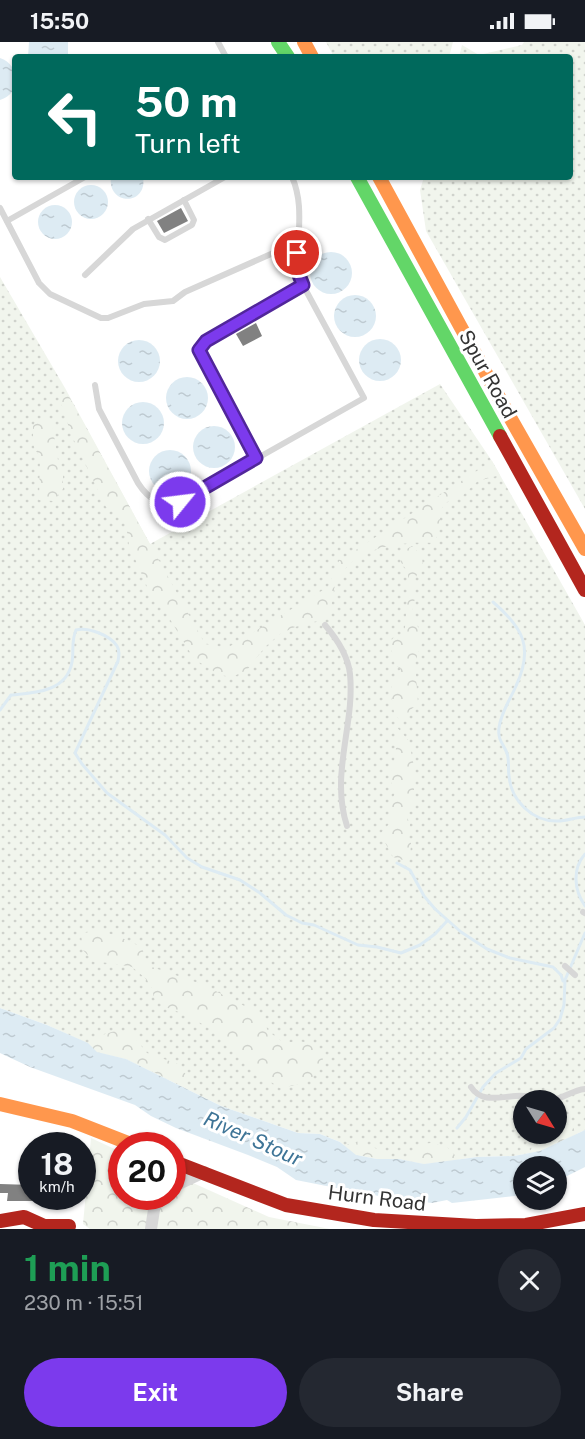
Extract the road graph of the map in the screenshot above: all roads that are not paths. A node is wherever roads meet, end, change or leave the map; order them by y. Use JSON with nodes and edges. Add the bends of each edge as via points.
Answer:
{"nodes":[{"id":1,"x":80,"y":180,"type":"edge"},
{"id":2,"x":220,"y":180,"type":"edge"},
{"id":3,"x":293,"y":180,"type":"edge"},
{"id":4,"x":359,"y":180,"type":"edge"},
{"id":5,"x":381,"y":180,"type":"edge"},
{"id":6,"x":184,"y":200,"type":"junction"},
{"id":7,"x":0,"y":208,"type":"edge"},
{"id":8,"x":148,"y":219,"type":"junction"},
{"id":9,"x":7,"y":221,"type":"junction"},
{"id":10,"x":298,"y":236,"type":"junction"},
{"id":11,"x":86,"y":275,"type":"dead end"},
{"id":12,"x":303,"y":285,"type":"junction"},
{"id":13,"x":95,"y":385,"type":"dead end"},
{"id":14,"x":256,"y":458,"type":"junction"},
{"id":15,"x":585,"y":549,"type":"edge"},
{"id":16,"x":585,"y":590,"type":"edge"},
{"id":17,"x":325,"y":625,"type":"dead end"},
{"id":18,"x":347,"y":826,"type":"dead end"},
{"id":19,"x":565,"y":966,"type":"dead end"},
{"id":20,"x":575,"y":975,"type":"dead end"},
{"id":21,"x":585,"y":1089,"type":"edge"},
{"id":22,"x":475,"y":1092,"type":"dead end"},
{"id":23,"x":0,"y":1104,"type":"edge"},
{"id":24,"x":108,"y":1135,"type":"edge"},
{"id":25,"x":186,"y":1166,"type":"edge"},
{"id":26,"x":204,"y":1173,"type":"junction"},
{"id":27,"x":186,"y":1181,"type":"edge"},
{"id":28,"x":153,"y":1211,"type":"edge"},
{"id":29,"x":585,"y":1214,"type":"edge"},
{"id":30,"x":0,"y":1221,"type":"edge"},
{"id":31,"x":69,"y":1226,"type":"dead end"},
{"id":32,"x":151,"y":1229,"type":"edge"}],
"edges":[{"from":1,"to":9,"type":"lane"},
{"from":2,"to":6,"type":"lane"},
{"from":3,"to":10,"type":"lane","via":[[300,213]]},
{"from":4,"to":16,"type":"main road","name":"Spur Road"},
{"from":5,"to":15,"type":"main road","name":"Spur Road"},
{"from":6,"to":8,"type":"lane"},
{"from":6,"to":8,"type":"lane","via":[[194,220],[192,225],[165,240]]},
{"from":7,"to":9,"type":"lane"},
{"from":8,"to":11,"type":"lane","via":[[122,238]]},
{"from":9,"to":10,"type":"lane","via":[[39,283],[50,294],[101,318],[144,304],[173,301],[280,250]]},
{"from":10,"to":12,"type":"lane","via":[[297,270]]},
{"from":12,"to":14,"type":"lane","via":[[206,341],[199,350]]},
{"from":12,"to":14,"type":"lane","via":[[364,398]]},
{"from":13,"to":14,"type":"lane","via":[[99,409],[138,483],[154,500],[166,504],[180,502]]},
{"from":17,"to":18,"type":"lane","via":[[337,640],[350,674],[340,791]]},
{"from":19,"to":20,"type":"lane"},
{"from":21,"to":22,"type":"lane","via":[[552,1100],[518,1096],[494,1099]]},
{"from":23,"to":24,"type":"main road","via":[[72,1121]]},
{"from":25,"to":26,"type":"main road","name":"Hurn Road"},
{"from":26,"to":27,"type":"street"},
{"from":26,"to":29,"type":"main road","name":"Hurn Road","via":[[286,1205],[374,1220],[526,1225]]},
{"from":28,"to":32,"type":"street"},
{"from":30,"to":31,"type":"main road","via":[[24,1217],[44,1226]]}]}
